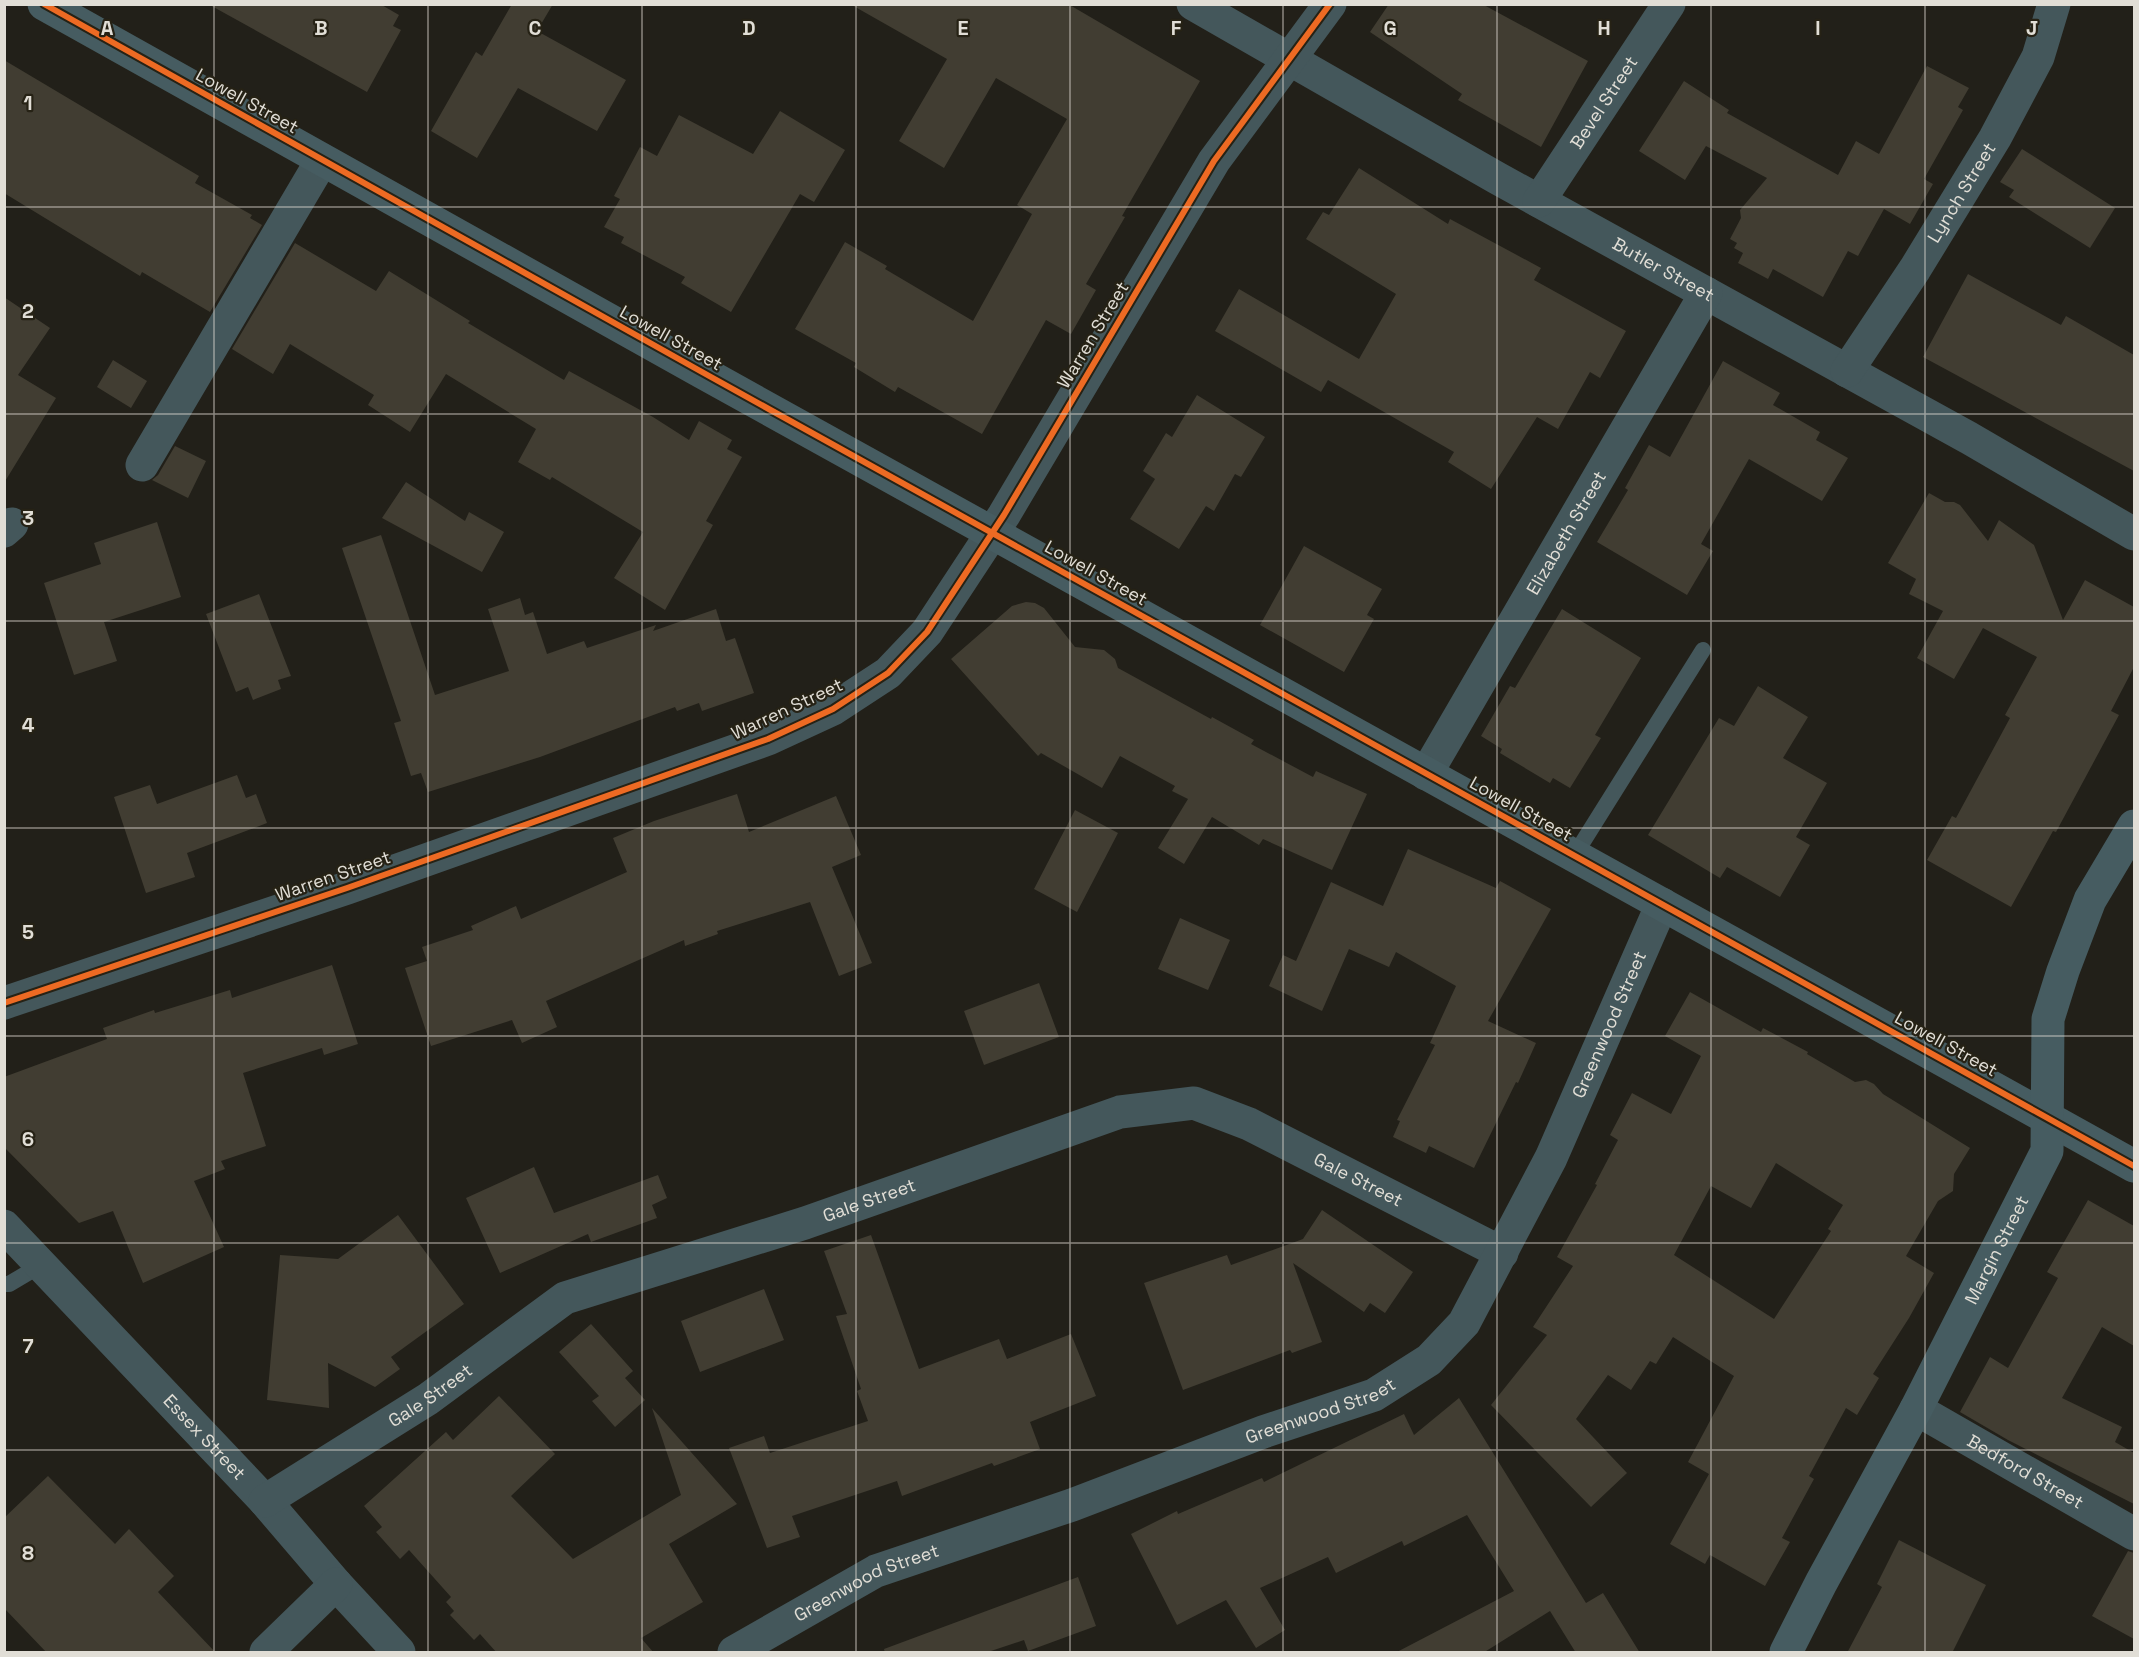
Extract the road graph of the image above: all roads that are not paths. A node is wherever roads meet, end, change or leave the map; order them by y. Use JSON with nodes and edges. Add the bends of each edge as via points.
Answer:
{"nodes":[{"id":1,"x":44,"y":4,"type":"edge"},
{"id":2,"x":1193,"y":4,"type":"edge"},
{"id":3,"x":1330,"y":4,"type":"edge"},
{"id":4,"x":1669,"y":4,"type":"edge"},
{"id":5,"x":2054,"y":4,"type":"edge"},
{"id":6,"x":1289,"y":59,"type":"junction"},
{"id":7,"x":322,"y":160,"type":"junction"},
{"id":8,"x":1539,"y":201,"type":"junction"},
{"id":9,"x":1706,"y":293,"type":"junction"},
{"id":10,"x":1847,"y":371,"type":"junction"},
{"id":11,"x":142,"y":465,"type":"dead end"},
{"id":12,"x":993,"y":533,"type":"junction"},
{"id":13,"x":2134,"y":534,"type":"edge"},
{"id":14,"x":1703,"y":650,"type":"dead end"},
{"id":15,"x":1426,"y":774,"type":"junction"},
{"id":16,"x":2134,"y":826,"type":"edge"},
{"id":17,"x":1575,"y":856,"type":"junction"},
{"id":18,"x":1662,"y":904,"type":"junction"},
{"id":19,"x":4,"y":1004,"type":"edge"},
{"id":20,"x":2048,"y":1118,"type":"junction"},
{"id":21,"x":2134,"y":1166,"type":"edge"},
{"id":22,"x":4,"y":1226,"type":"edge"},
{"id":23,"x":1502,"y":1252,"type":"junction"},
{"id":24,"x":40,"y":1265,"type":"junction"},
{"id":25,"x":4,"y":1284,"type":"edge"},
{"id":26,"x":1916,"y":1409,"type":"junction"},
{"id":27,"x":264,"y":1501,"type":"junction"},
{"id":28,"x":2134,"y":1534,"type":"edge"},
{"id":29,"x":336,"y":1584,"type":"junction"},
{"id":30,"x":266,"y":1653,"type":"edge"},
{"id":31,"x":399,"y":1653,"type":"edge"},
{"id":32,"x":734,"y":1653,"type":"edge"},
{"id":33,"x":1786,"y":1653,"type":"edge"}],
"edges":[{"from":1,"to":7,"type":"street","name":"Lowell Street"},
{"from":2,"to":6,"type":"street","name":"Butler Street"},
{"from":3,"to":6,"type":"street","name":"Warren Street"},
{"from":4,"to":8,"type":"street","name":"Bevel Street"},
{"from":5,"to":10,"type":"street","name":"Lynch Street","via":[[2038,57],[1995,138]]},
{"from":6,"to":8,"type":"street","name":"Butler Street"},
{"from":6,"to":12,"type":"street","name":"Warren Street","via":[[1214,162]]},
{"from":7,"to":11,"type":"street"},
{"from":7,"to":12,"type":"street","name":"Lowell Street"},
{"from":8,"to":9,"type":"street","name":"Butler Street"},
{"from":9,"to":10,"type":"street","name":"Butler Street"},
{"from":9,"to":15,"type":"street","name":"Elizabeth Street"},
{"from":10,"to":13,"type":"street","name":"Butler Street"},
{"from":12,"to":15,"type":"street","name":"Lowell Street"},
{"from":12,"to":19,"type":"street","name":"Warren Street","via":[[927,632],[888,674],[823,713],[768,739]]},
{"from":14,"to":17,"type":"lane"},
{"from":15,"to":17,"type":"street","name":"Lowell Street"},
{"from":16,"to":20,"type":"street","name":"Margin Street","via":[[2091,900],[2048,1019]]},
{"from":17,"to":18,"type":"street","name":"Lowell Street"},
{"from":18,"to":20,"type":"street","name":"Lowell Street"},
{"from":18,"to":23,"type":"street","name":"Greenwood Street","via":[[1551,1158]]},
{"from":20,"to":21,"type":"street","name":"Lowell Street"},
{"from":20,"to":26,"type":"street","name":"Margin Street","via":[[2047,1152]]},
{"from":22,"to":24,"type":"street","name":"Essex Street"},
{"from":23,"to":27,"type":"street","name":"Gale Street","via":[[1249,1124],[1194,1103],[1120,1112],[805,1223],[565,1298],[428,1399]]},
{"from":23,"to":32,"type":"street","name":"Greenwood Street","via":[[1464,1323],[1430,1360],[1374,1395],[1263,1432],[1072,1505],[876,1571]]},
{"from":24,"to":25,"type":"lane"},
{"from":24,"to":27,"type":"street","name":"Essex Street"},
{"from":26,"to":28,"type":"street","name":"Bedford Street"},
{"from":26,"to":33,"type":"street","name":"Margin Street"},
{"from":27,"to":29,"type":"street","name":"Essex Street"},
{"from":29,"to":30,"type":"street"},
{"from":29,"to":31,"type":"street","name":"Essex Street"}]}
